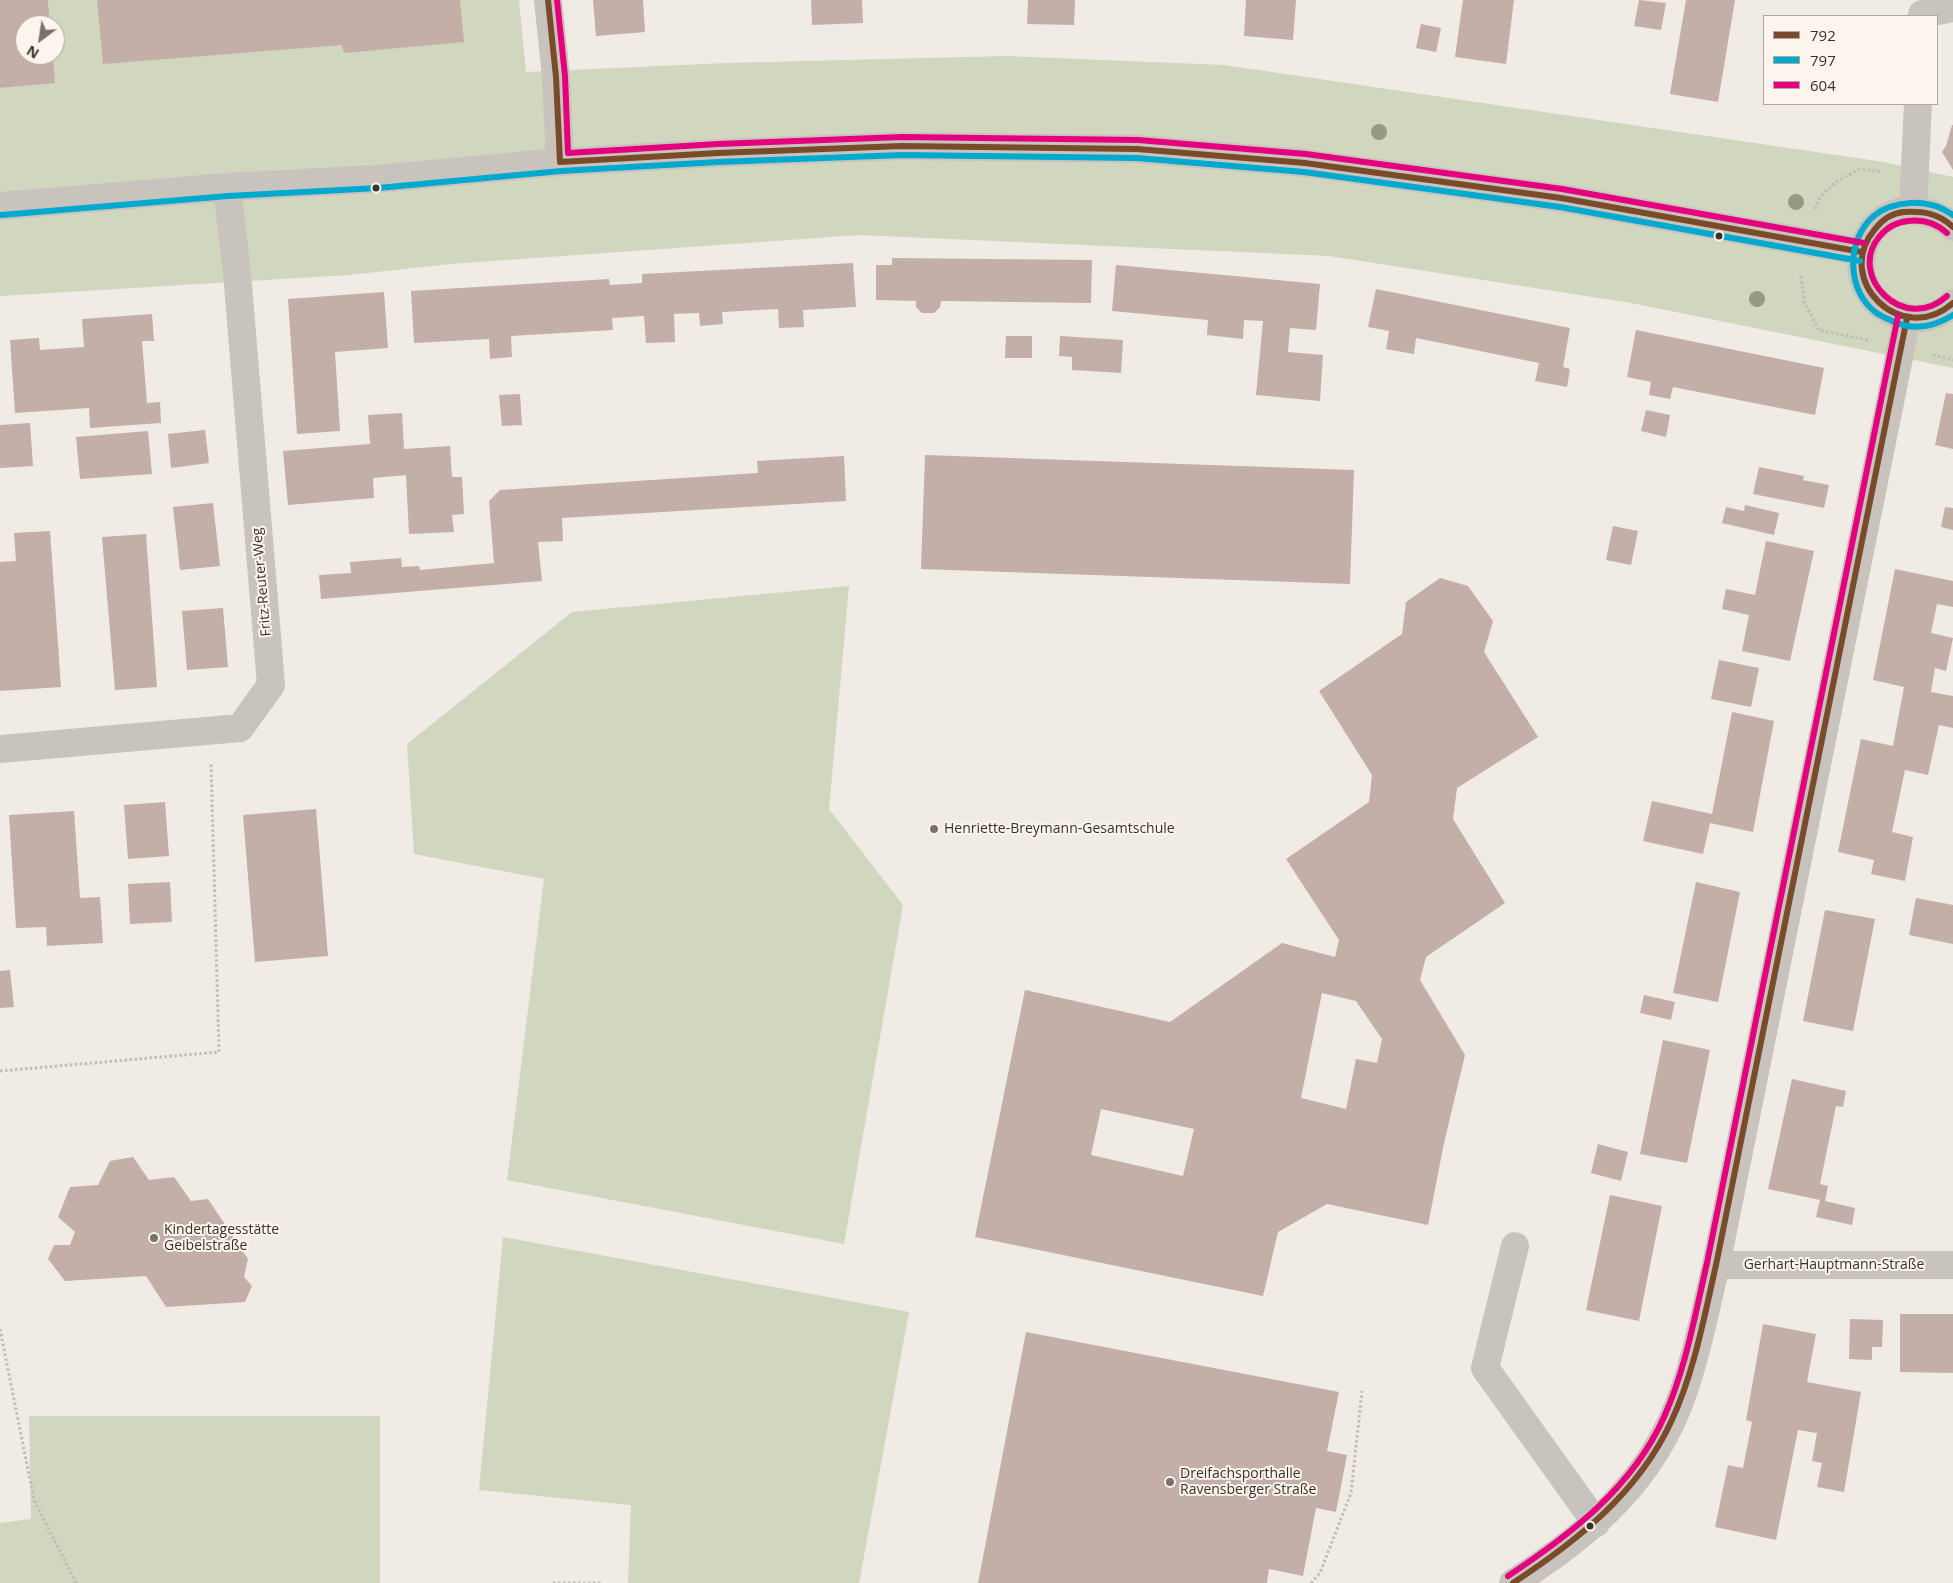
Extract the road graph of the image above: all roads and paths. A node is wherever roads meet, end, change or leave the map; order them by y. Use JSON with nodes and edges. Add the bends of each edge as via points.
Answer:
{"nodes":[{"id":1,"x":548,"y":0,"type":"edge"},
{"id":2,"x":1953,"y":8,"type":"edge"},
{"id":3,"x":1922,"y":10,"type":"edge"},
{"id":4,"x":1918,"y":105,"type":"edge"},
{"id":5,"x":560,"y":162,"type":"junction"},
{"id":6,"x":227,"y":187,"type":"junction"},
{"id":7,"x":0,"y":206,"type":"edge"},
{"id":8,"x":1913,"y":210,"type":"junction"},
{"id":9,"x":1953,"y":227,"type":"edge"},
{"id":10,"x":1862,"y":252,"type":"junction"},
{"id":11,"x":1953,"y":303,"type":"edge"},
{"id":12,"x":1907,"y":318,"type":"junction"},
{"id":13,"x":210,"y":730,"type":"junction"},
{"id":14,"x":0,"y":749,"type":"edge"},
{"id":15,"x":0,"y":1071,"type":"edge"},
{"id":16,"x":1515,"y":1246,"type":"dead end"},
{"id":17,"x":1716,"y":1265,"type":"junction"},
{"id":18,"x":1953,"y":1265,"type":"edge"},
{"id":19,"x":0,"y":1329,"type":"edge"},
{"id":20,"x":1362,"y":1390,"type":"dead end"},
{"id":21,"x":1596,"y":1524,"type":"junction"},
{"id":22,"x":76,"y":1583,"type":"edge"},
{"id":23,"x":553,"y":1583,"type":"edge"},
{"id":24,"x":601,"y":1583,"type":"edge"},
{"id":25,"x":1311,"y":1583,"type":"edge"},
{"id":26,"x":1513,"y":1583,"type":"edge"}],
"edges":[{"from":1,"to":5,"type":"street"},
{"from":2,"to":3,"type":"street"},
{"from":4,"to":8,"type":"street"},
{"from":5,"to":6,"type":"street","via":[[377,179]]},
{"from":5,"to":10,"type":"street","via":[[902,146],[1136,149],[1305,164],[1561,198]]},
{"from":6,"to":7,"type":"street"},
{"from":6,"to":13,"type":"street","name":"Fritz-Reuter-Weg","via":[[271,684],[240,728]]},
{"from":8,"to":9,"type":"street","via":[[1930,212]]},
{"from":8,"to":10,"type":"street","via":[[1886,218],[1867,238]]},
{"from":10,"to":12,"type":"street","via":[[1860,270],[1870,295],[1890,313]]},
{"from":11,"to":12,"type":"street","via":[[1938,314]]},
{"from":12,"to":17,"type":"street"},
{"from":13,"to":14,"type":"street","name":"Fritz-Reuter-Weg"},
{"from":13,"to":15,"type":"path","via":[[219,1052]]},
{"from":16,"to":21,"type":"street","via":[[1485,1368]]},
{"from":17,"to":18,"type":"street","name":"Gerhart-Hauptmann-Straße"},
{"from":17,"to":21,"type":"street","via":[[1695,1356],[1670,1426],[1631,1485]]},
{"from":19,"to":22,"type":"path","via":[[34,1500]]},
{"from":20,"to":25,"type":"path","via":[[1351,1493],[1320,1573]]},
{"from":21,"to":26,"type":"street"},
{"from":23,"to":24,"type":"path"}]}
